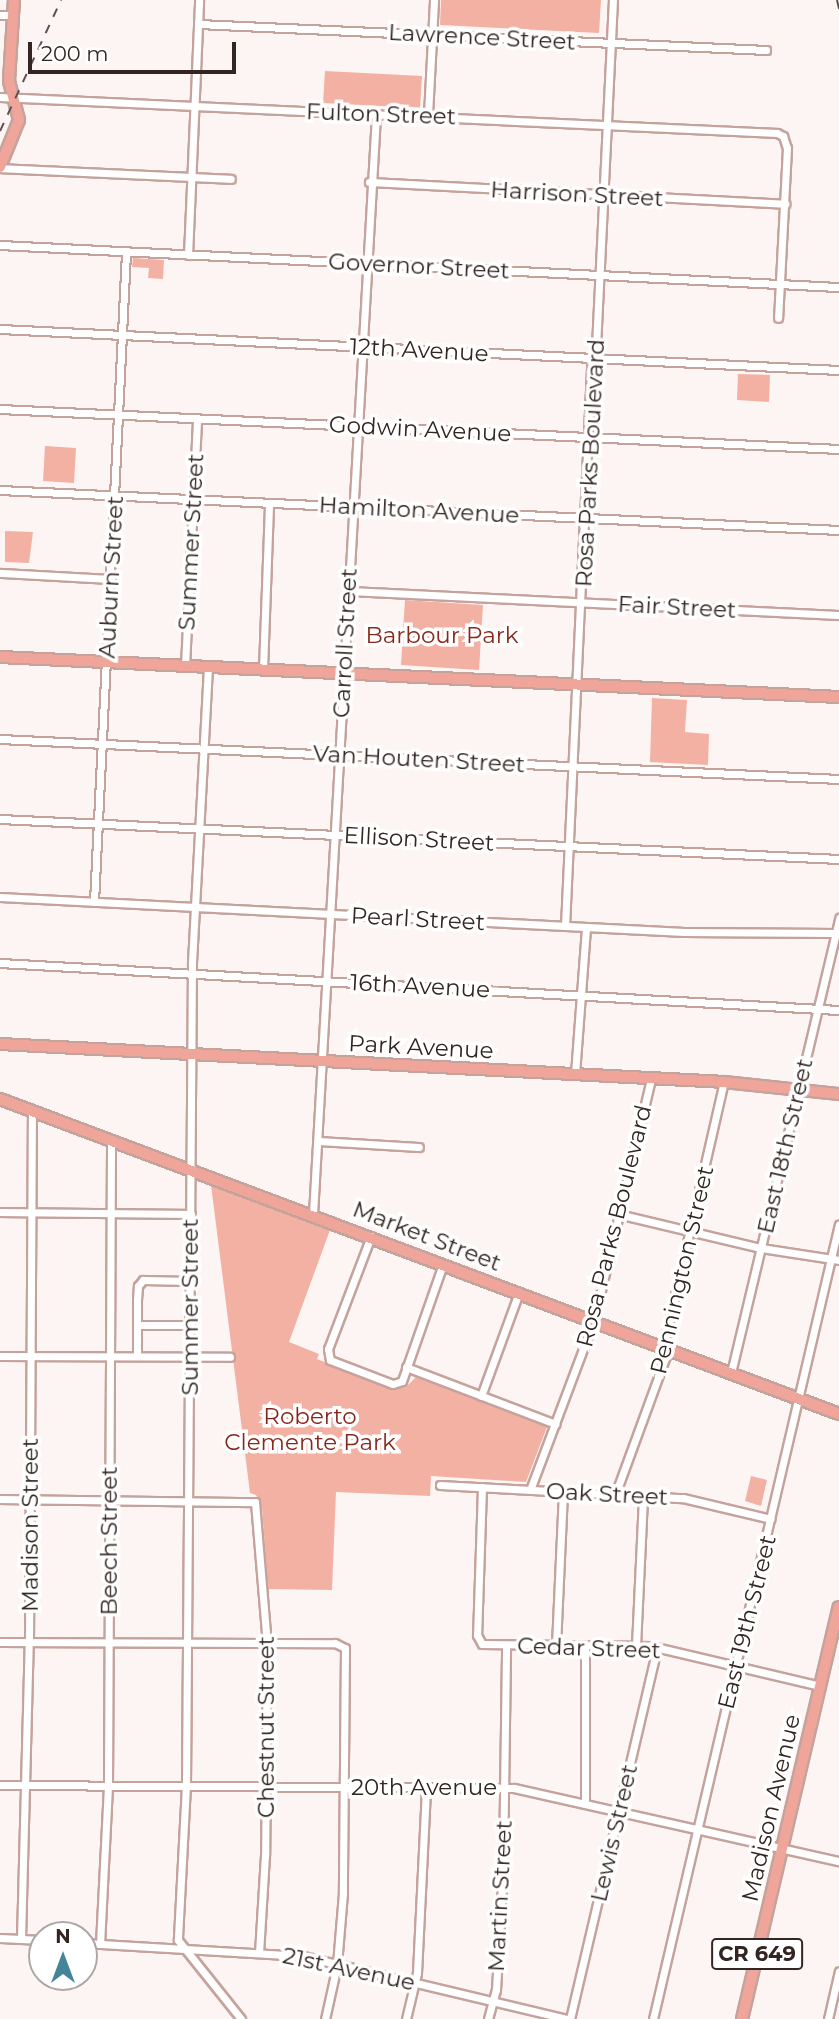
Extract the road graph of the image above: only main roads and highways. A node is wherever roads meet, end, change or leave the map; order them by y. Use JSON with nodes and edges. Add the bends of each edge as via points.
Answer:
{"nodes":[{"id":1,"x":14,"y":0,"type":"edge"},
{"id":2,"x":0,"y":168,"type":"edge"},
{"id":3,"x":0,"y":657,"type":"edge"},
{"id":4,"x":839,"y":697,"type":"edge"},
{"id":5,"x":0,"y":1044,"type":"edge"},
{"id":6,"x":839,"y":1094,"type":"edge"},
{"id":7,"x":0,"y":1099,"type":"edge"},
{"id":8,"x":839,"y":1414,"type":"edge"},
{"id":9,"x":839,"y":1607,"type":"edge"},
{"id":10,"x":835,"y":1643,"type":"edge"},
{"id":11,"x":742,"y":2019,"type":"edge"}],
"edges":[{"from":1,"to":2,"type":"main road","via":[[9,81],[18,128]]},
{"from":3,"to":4,"type":"main road"},
{"from":5,"to":6,"type":"main road","name":"Park Avenue","via":[[724,1082]]},
{"from":7,"to":8,"type":"main road","name":"Market Street"},
{"from":9,"to":10,"type":"main road","name":"Madison Avenue","number":"CR 649"},
{"from":10,"to":11,"type":"main road","name":"Madison Avenue","number":"CR 649","via":[[820,1686]]}]}
